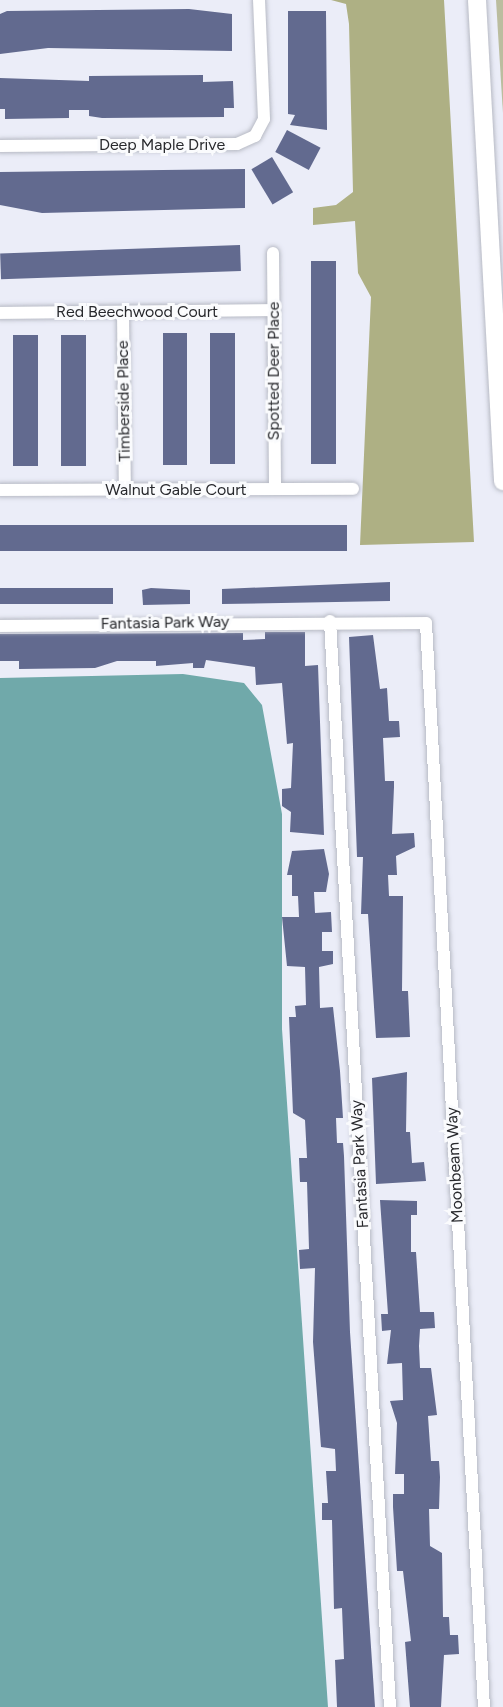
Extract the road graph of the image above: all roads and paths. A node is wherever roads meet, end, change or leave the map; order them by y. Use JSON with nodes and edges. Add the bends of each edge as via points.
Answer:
{"nodes":[{"id":1,"x":259,"y":0,"type":"edge"},
{"id":2,"x":477,"y":0,"type":"edge"},
{"id":3,"x":0,"y":146,"type":"edge"},
{"id":4,"x":273,"y":253,"type":"dead end"},
{"id":5,"x":274,"y":310,"type":"junction"},
{"id":6,"x":123,"y":312,"type":"junction"},
{"id":7,"x":0,"y":313,"type":"edge"},
{"id":8,"x":503,"y":481,"type":"edge"},
{"id":9,"x":275,"y":489,"type":"junction"},
{"id":10,"x":353,"y":489,"type":"dead end"},
{"id":11,"x":0,"y":490,"type":"edge"},
{"id":12,"x":125,"y":490,"type":"junction"},
{"id":13,"x":330,"y":621,"type":"junction"},
{"id":14,"x":426,"y":623,"type":"joint"},
{"id":15,"x":0,"y":626,"type":"edge"},
{"id":16,"x":390,"y":1707,"type":"edge"},
{"id":17,"x":484,"y":1707,"type":"edge"}],
"edges":[{"from":1,"to":3,"type":"street","name":"Deep Maple Drive","via":[[264,119],[255,136],[237,144]]},
{"from":2,"to":8,"type":"highway"},
{"from":4,"to":5,"type":"street","name":"Spotted Deer Place"},
{"from":5,"to":6,"type":"street","name":"Red Beechwood Court"},
{"from":5,"to":9,"type":"street","name":"Spotted Deer Place"},
{"from":6,"to":7,"type":"street","name":"Red Beechwood Court"},
{"from":6,"to":12,"type":"street","name":"Timberside Place"},
{"from":9,"to":10,"type":"street","name":"Walnut Gable Court"},
{"from":9,"to":12,"type":"street","name":"Walnut Gable Court"},
{"from":11,"to":12,"type":"street","name":"Walnut Gable Court"},
{"from":13,"to":14,"type":"street","name":"Fantasia Park Way"},
{"from":13,"to":15,"type":"street","name":"Fantasia Park Way"},
{"from":13,"to":16,"type":"street","name":"Fantasia Park Way"},
{"from":14,"to":17,"type":"street","name":"Moonbeam Way"}]}
